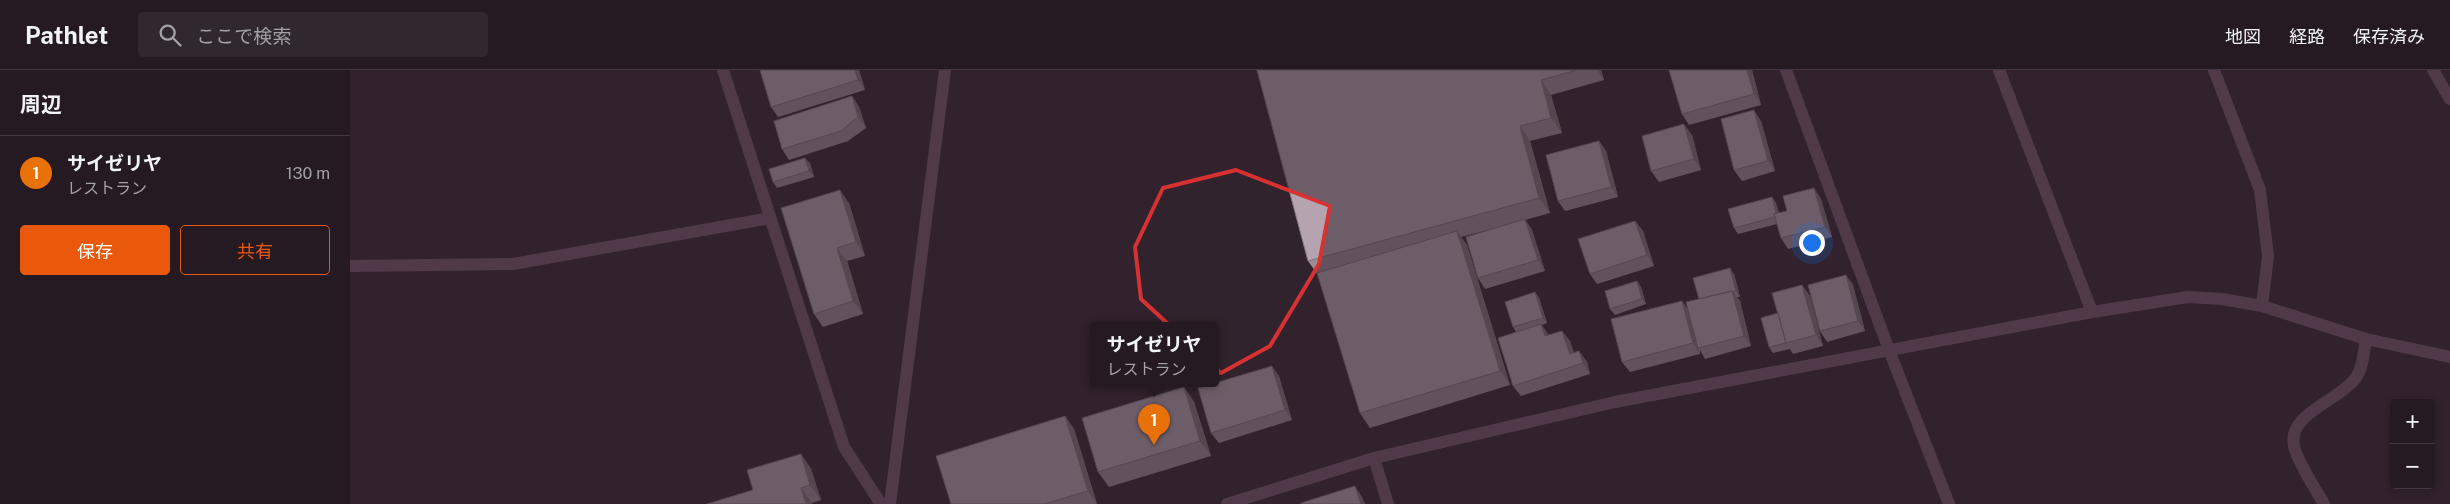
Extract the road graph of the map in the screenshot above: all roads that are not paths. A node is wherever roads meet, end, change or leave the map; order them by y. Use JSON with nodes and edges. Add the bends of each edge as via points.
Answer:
{"nodes":[{"id":1,"x":723,"y":70,"type":"edge"},
{"id":2,"x":945,"y":70,"type":"edge"},
{"id":3,"x":1786,"y":70,"type":"edge"},
{"id":4,"x":1999,"y":70,"type":"edge"},
{"id":5,"x":2214,"y":70,"type":"edge"},
{"id":6,"x":2433,"y":70,"type":"edge"},
{"id":7,"x":2450,"y":99,"type":"edge"},
{"id":8,"x":770,"y":218,"type":"junction"},
{"id":9,"x":350,"y":266,"type":"edge"},
{"id":10,"x":2262,"y":306,"type":"junction"},
{"id":11,"x":2092,"y":312,"type":"junction"},
{"id":12,"x":2366,"y":339,"type":"junction"},
{"id":13,"x":1889,"y":350,"type":"junction"},
{"id":14,"x":2450,"y":357,"type":"edge"},
{"id":15,"x":1374,"y":458,"type":"junction"},
{"id":16,"x":881,"y":504,"type":"edge"},
{"id":17,"x":890,"y":504,"type":"edge"},
{"id":18,"x":1227,"y":504,"type":"edge"},
{"id":19,"x":1388,"y":504,"type":"edge"},
{"id":20,"x":1950,"y":504,"type":"edge"},
{"id":21,"x":2324,"y":504,"type":"edge"}],
"edges":[{"from":1,"to":8,"type":"street"},
{"from":2,"to":17,"type":"street"},
{"from":3,"to":13,"type":"street"},
{"from":4,"to":11,"type":"street"},
{"from":5,"to":10,"type":"street","via":[[2260,190],[2268,256]]},
{"from":6,"to":7,"type":"street"},
{"from":8,"to":9,"type":"street","via":[[513,264]]},
{"from":8,"to":16,"type":"street","via":[[844,447]]},
{"from":10,"to":11,"type":"street","via":[[2188,297]]},
{"from":10,"to":12,"type":"street"},
{"from":11,"to":13,"type":"street"},
{"from":12,"to":14,"type":"street"},
{"from":12,"to":21,"type":"street","via":[[2355,379],[2302,419],[2293,432],[2294,447]]},
{"from":13,"to":15,"type":"street","via":[[1615,402]]},
{"from":13,"to":20,"type":"street"},
{"from":15,"to":18,"type":"street"},
{"from":15,"to":19,"type":"street"}]}
